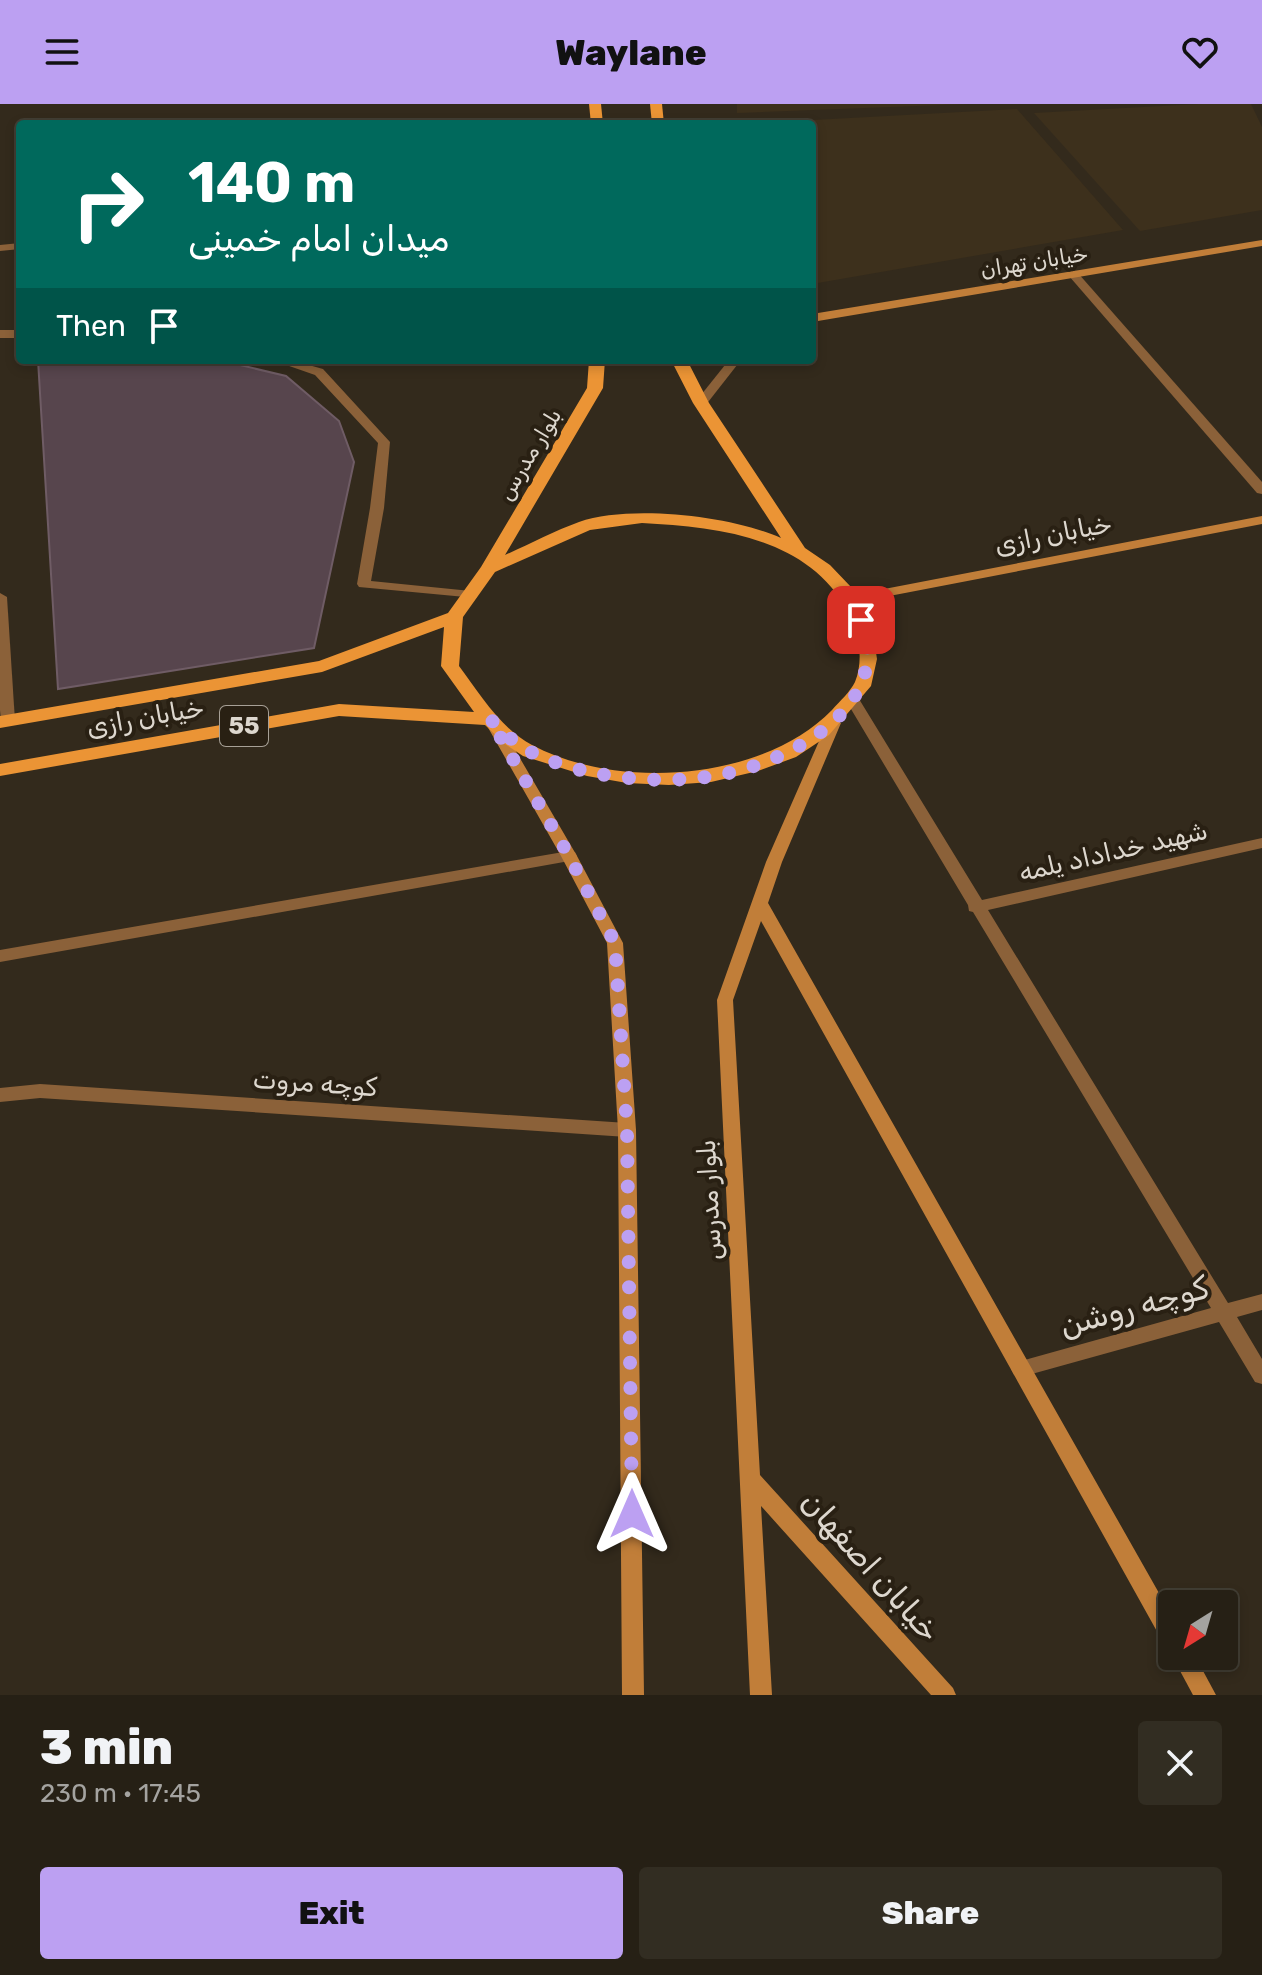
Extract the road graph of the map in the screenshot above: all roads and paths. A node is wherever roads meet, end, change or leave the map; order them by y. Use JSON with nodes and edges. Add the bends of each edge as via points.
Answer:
{"nodes":[{"id":1,"x":1262,"y":243,"type":"edge"},
{"id":2,"x":1073,"y":274,"type":"junction"},
{"id":3,"x":816,"y":317,"type":"edge"},
{"id":4,"x":292,"y":364,"type":"edge"},
{"id":5,"x":597,"y":364,"type":"edge"},
{"id":6,"x":681,"y":364,"type":"edge"},
{"id":7,"x":732,"y":364,"type":"edge"},
{"id":8,"x":701,"y":403,"type":"junction"},
{"id":9,"x":1262,"y":490,"type":"edge"},
{"id":10,"x":1262,"y":520,"type":"edge"},
{"id":11,"x":799,"y":552,"type":"junction"},
{"id":12,"x":489,"y":568,"type":"junction"},
{"id":13,"x":471,"y":595,"type":"junction"},
{"id":14,"x":0,"y":597,"type":"edge"},
{"id":15,"x":853,"y":599,"type":"junction"},
{"id":16,"x":454,"y":617,"type":"junction"},
{"id":17,"x":852,"y":699,"type":"junction"},
{"id":18,"x":490,"y":719,"type":"junction"},
{"id":19,"x":4,"y":722,"type":"edge"},
{"id":20,"x":834,"y":723,"type":"junction"},
{"id":21,"x":0,"y":770,"type":"edge"},
{"id":22,"x":1262,"y":843,"type":"edge"},
{"id":23,"x":569,"y":856,"type":"junction"},
{"id":24,"x":759,"y":902,"type":"junction"},
{"id":25,"x":975,"y":907,"type":"junction"},
{"id":26,"x":0,"y":956,"type":"edge"},
{"id":27,"x":0,"y":1095,"type":"edge"},
{"id":28,"x":627,"y":1130,"type":"junction"},
{"id":29,"x":1262,"y":1302,"type":"edge"},
{"id":30,"x":1222,"y":1313,"type":"junction"},
{"id":31,"x":1021,"y":1369,"type":"junction"},
{"id":32,"x":1262,"y":1376,"type":"edge"},
{"id":33,"x":750,"y":1479,"type":"junction"},
{"id":34,"x":1158,"y":1612,"type":"edge"},
{"id":35,"x":1191,"y":1670,"type":"edge"},
{"id":36,"x":633,"y":1695,"type":"edge"},
{"id":37,"x":761,"y":1695,"type":"edge"},
{"id":38,"x":945,"y":1695,"type":"edge"},
{"id":39,"x":1205,"y":1695,"type":"edge"}],
"edges":[{"from":1,"to":2,"type":"main road","name":"خیابان تهران"},
{"from":2,"to":3,"type":"main road","name":"خیابان تهران"},
{"from":2,"to":9,"type":"street"},
{"from":4,"to":13,"type":"street","via":[[319,372],[384,442],[364,584]]},
{"from":5,"to":12,"type":"main road","name":"بلوار مدرس","via":[[595,388]]},
{"from":6,"to":8,"type":"main road"},
{"from":7,"to":8,"type":"street"},
{"from":8,"to":11,"type":"main road"},
{"from":10,"to":15,"type":"main road","name":"خیابان رازی"},
{"from":11,"to":12,"type":"main road","via":[[752,532],[698,520],[642,518],[586,525]]},
{"from":11,"to":15,"type":"main road"},
{"from":12,"to":13,"type":"main road","name":"بلوار مدرس"},
{"from":13,"to":16,"type":"main road","name":"بلوار مدرس"},
{"from":14,"to":19,"type":"street"},
{"from":15,"to":17,"type":"main road","via":[[869,641],[863,684]]},
{"from":16,"to":18,"type":"main road","via":[[450,666]]},
{"from":16,"to":19,"type":"main road","name":"خیابان رازی","number":"55","via":[[322,666]]},
{"from":17,"to":20,"type":"main road"},
{"from":17,"to":25,"type":"street"},
{"from":18,"to":20,"type":"main road","via":[[523,748],[584,771],[653,780],[723,774],[786,754]]},
{"from":18,"to":21,"type":"main road","name":"خیابان رازی","number":"55","via":[[339,710]]},
{"from":18,"to":23,"type":"main road"},
{"from":20,"to":24,"type":"main road","name":"بلوار مدرس"},
{"from":22,"to":25,"type":"street","name":"شهید خداداد یلمه"},
{"from":23,"to":26,"type":"street"},
{"from":23,"to":28,"type":"main road","via":[[615,943]]},
{"from":24,"to":31,"type":"main road"},
{"from":24,"to":33,"type":"main road","name":"بلوار مدرس","via":[[725,1000]]},
{"from":25,"to":30,"type":"street"},
{"from":27,"to":28,"type":"street","name":"کوچه مروت","via":[[40,1091]]},
{"from":28,"to":36,"type":"main road"},
{"from":29,"to":30,"type":"street","name":"کوچه روشن"},
{"from":30,"to":31,"type":"street","name":"کوچه روشن"},
{"from":30,"to":32,"type":"street"},
{"from":31,"to":34,"type":"main road"},
{"from":33,"to":37,"type":"main road","name":"بلوار مدرس"},
{"from":33,"to":38,"type":"main road","name":"خیابان اصفهان"},
{"from":35,"to":39,"type":"main road"}]}
